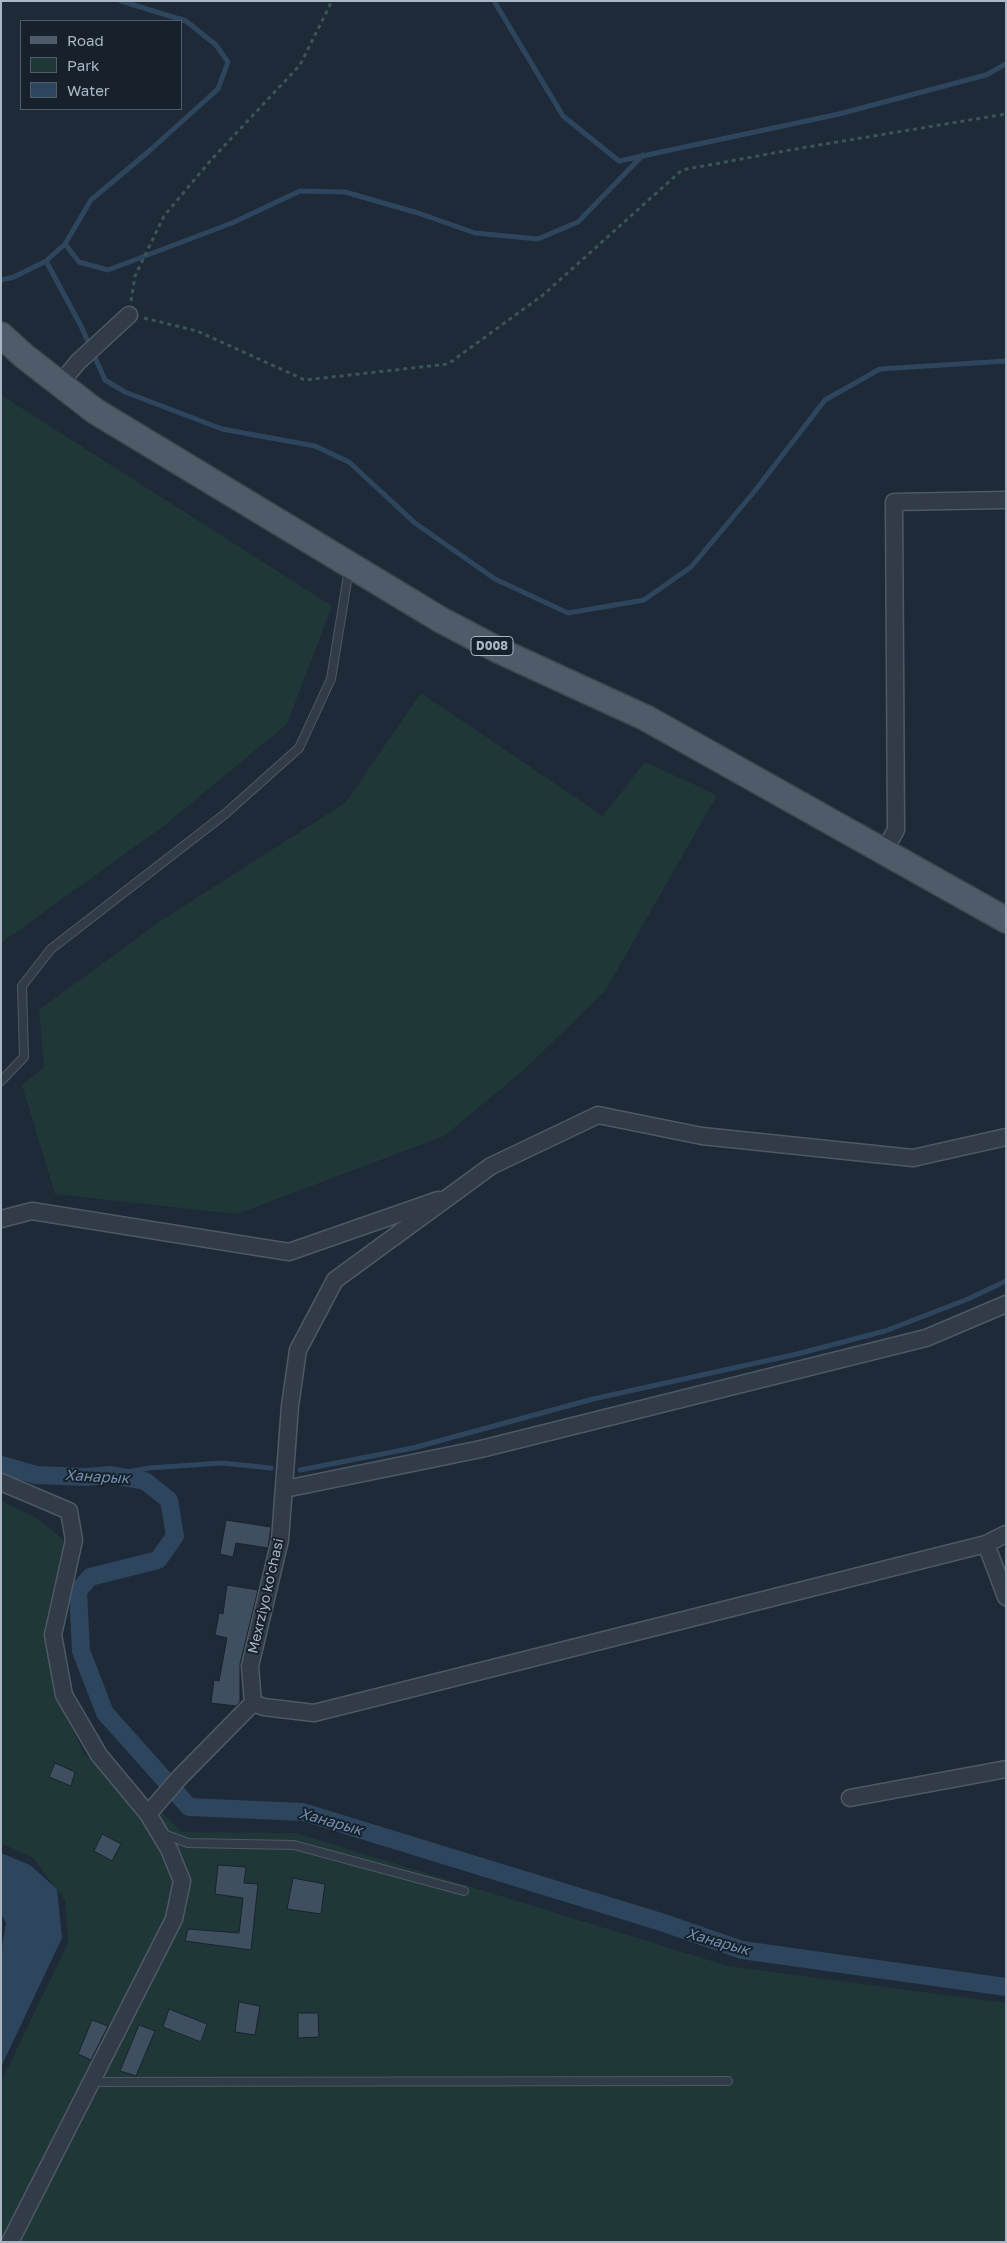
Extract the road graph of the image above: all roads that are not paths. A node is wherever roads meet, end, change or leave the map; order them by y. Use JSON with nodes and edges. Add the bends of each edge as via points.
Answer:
{"nodes":[{"id":1,"x":125,"y":320,"type":"road end"},
{"id":2,"x":1,"y":335,"type":"edge"},
{"id":3,"x":59,"y":385,"type":"junction"},
{"id":4,"x":1006,"y":500,"type":"edge"},
{"id":5,"x":350,"y":564,"type":"junction"},
{"id":6,"x":884,"y":851,"type":"junction"},
{"id":7,"x":1006,"y":920,"type":"edge"},
{"id":8,"x":1,"y":1081,"type":"edge"},
{"id":9,"x":1006,"y":1137,"type":"edge"},
{"id":10,"x":456,"y":1193,"type":"junction"},
{"id":11,"x":1,"y":1219,"type":"edge"},
{"id":12,"x":1006,"y":1304,"type":"edge"},
{"id":13,"x":1,"y":1482,"type":"edge"},
{"id":14,"x":285,"y":1489,"type":"junction"},
{"id":15,"x":1006,"y":1534,"type":"edge"},
{"id":16,"x":986,"y":1544,"type":"junction"},
{"id":17,"x":1006,"y":1598,"type":"edge"},
{"id":18,"x":253,"y":1703,"type":"junction"},
{"id":19,"x":1006,"y":1769,"type":"edge"},
{"id":20,"x":850,"y":1798,"type":"dead end"},
{"id":21,"x":148,"y":1814,"type":"junction"},
{"id":22,"x":159,"y":1833,"type":"junction"},
{"id":23,"x":464,"y":1891,"type":"dead end"},
{"id":24,"x":728,"y":2081,"type":"dead end"},
{"id":25,"x":92,"y":2082,"type":"junction"},
{"id":26,"x":10,"y":2242,"type":"edge"}],
"edges":[{"from":1,"to":3,"type":"street","via":[[78,362]]},
{"from":2,"to":3,"type":"main road","number":"D008"},
{"from":3,"to":5,"type":"main road","number":"D008","via":[[133,435]]},
{"from":4,"to":6,"type":"street","via":[[894,502],[896,830]]},
{"from":5,"to":6,"type":"main road","number":"D008","via":[[441,620],[646,718]]},
{"from":5,"to":8,"type":"lane","via":[[331,679],[299,748],[225,814],[51,949],[22,986],[24,1057]]},
{"from":6,"to":7,"type":"main road","number":"D008"},
{"from":9,"to":10,"type":"street","name":"Mexrziyo ko'chasi","via":[[913,1158],[702,1136],[598,1115],[492,1166]]},
{"from":10,"to":11,"type":"street","via":[[289,1252],[32,1211]]},
{"from":10,"to":14,"type":"street","name":"Mexrziyo ko'chasi","via":[[335,1280],[298,1350],[290,1406]]},
{"from":12,"to":14,"type":"street","via":[[926,1338],[481,1449]]},
{"from":13,"to":21,"type":"street","via":[[69,1511],[74,1540],[53,1635],[64,1695],[99,1755]]},
{"from":14,"to":18,"type":"street","name":"Mexrziyo ko'chasi","via":[[280,1540],[250,1666]]},
{"from":15,"to":16,"type":"street"},
{"from":16,"to":17,"type":"street"},
{"from":16,"to":18,"type":"street","via":[[314,1713],[264,1708]]},
{"from":18,"to":21,"type":"street"},
{"from":19,"to":20,"type":"street"},
{"from":21,"to":22,"type":"street"},
{"from":22,"to":23,"type":"lane","via":[[188,1843],[294,1845]]},
{"from":22,"to":25,"type":"street","via":[[182,1881],[174,1919]]},
{"from":24,"to":25,"type":"lane"},
{"from":25,"to":26,"type":"street"}]}
